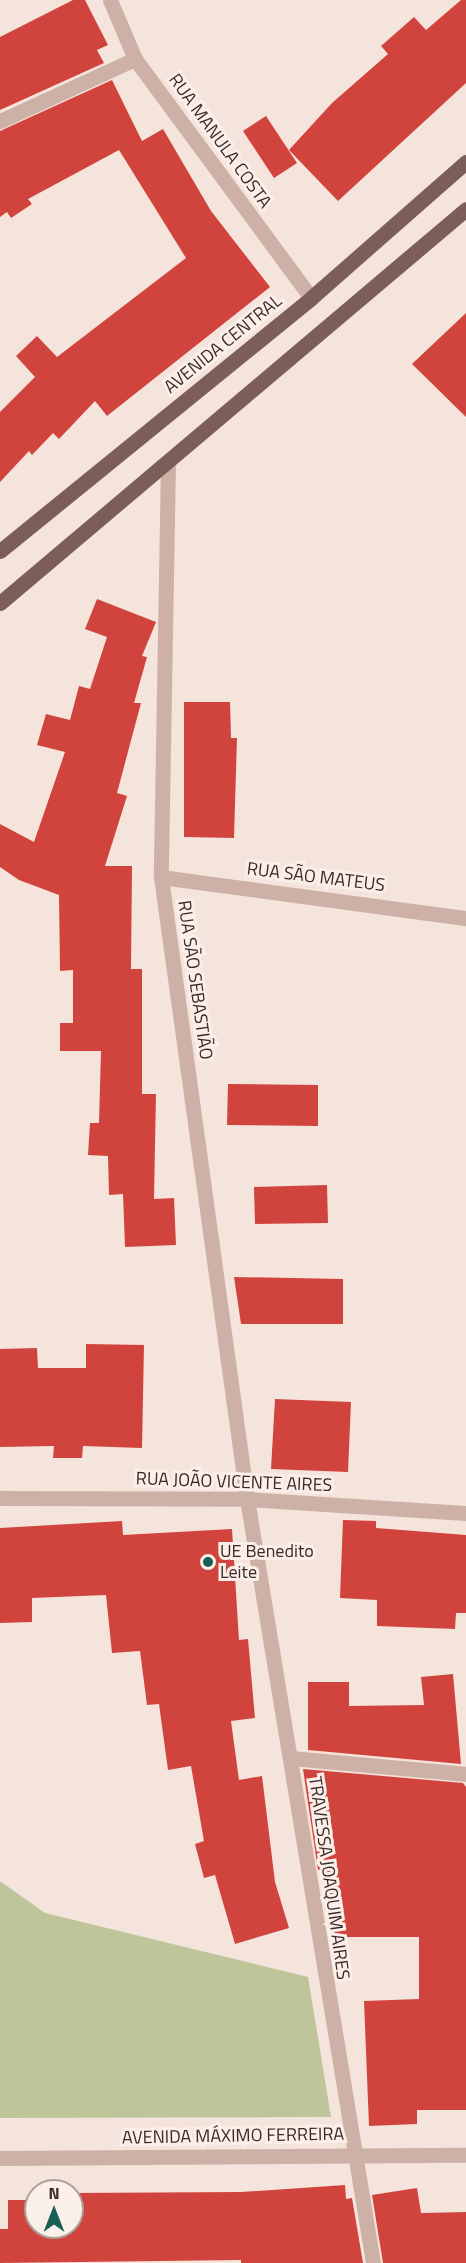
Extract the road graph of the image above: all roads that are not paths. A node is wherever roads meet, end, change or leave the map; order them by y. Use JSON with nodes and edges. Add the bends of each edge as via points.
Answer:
{"nodes":[{"id":1,"x":110,"y":0,"type":"edge"},
{"id":2,"x":135,"y":59,"type":"junction"},
{"id":3,"x":0,"y":121,"type":"edge"},
{"id":4,"x":466,"y":162,"type":"edge"},
{"id":5,"x":466,"y":209,"type":"edge"},
{"id":6,"x":311,"y":298,"type":"junction"},
{"id":7,"x":168,"y":462,"type":"junction"},
{"id":8,"x":0,"y":551,"type":"edge"},
{"id":9,"x":0,"y":603,"type":"edge"},
{"id":10,"x":161,"y":877,"type":"junction"},
{"id":11,"x":466,"y":918,"type":"edge"},
{"id":12,"x":2,"y":1495,"type":"edge"},
{"id":13,"x":247,"y":1499,"type":"junction"},
{"id":14,"x":466,"y":1513,"type":"edge"},
{"id":15,"x":291,"y":1758,"type":"junction"},
{"id":16,"x":466,"y":1774,"type":"edge"},
{"id":17,"x":355,"y":2154,"type":"junction"},
{"id":18,"x":466,"y":2155,"type":"edge"},
{"id":19,"x":0,"y":2158,"type":"edge"},
{"id":20,"x":373,"y":2263,"type":"edge"}],
"edges":[{"from":1,"to":2,"type":"street","name":"RUA MANULA COSTA"},
{"from":2,"to":3,"type":"street"},
{"from":2,"to":6,"type":"street","name":"RUA MANULA COSTA"},
{"from":4,"to":6,"type":"main road","name":"AVENIDA CENTRAL"},
{"from":5,"to":7,"type":"main road"},
{"from":6,"to":8,"type":"main road","name":"AVENIDA CENTRAL"},
{"from":7,"to":9,"type":"main road"},
{"from":7,"to":10,"type":"street","name":"RUA SÃO SEBASTIÃO"},
{"from":10,"to":11,"type":"street","name":"RUA SÃO MATEUS"},
{"from":10,"to":13,"type":"street","name":"RUA SÃO SEBASTIÃO"},
{"from":12,"to":13,"type":"street","name":"RUA JOÃO VICENTE AIRES"},
{"from":13,"to":14,"type":"street","name":"RUA JOÃO VICENTE AIRES"},
{"from":13,"to":15,"type":"street","name":"TRAVESSA JOAQUIM AIRES"},
{"from":15,"to":16,"type":"street"},
{"from":15,"to":17,"type":"street","name":"TRAVESSA JOAQUIM AIRES"},
{"from":17,"to":18,"type":"street","name":"AVENIDA MÁXIMO FERREIRA"},
{"from":17,"to":19,"type":"street","name":"AVENIDA MÁXIMO FERREIRA"},
{"from":17,"to":20,"type":"street","name":"TRAVESSA JOAQUIM AIRES"}]}
